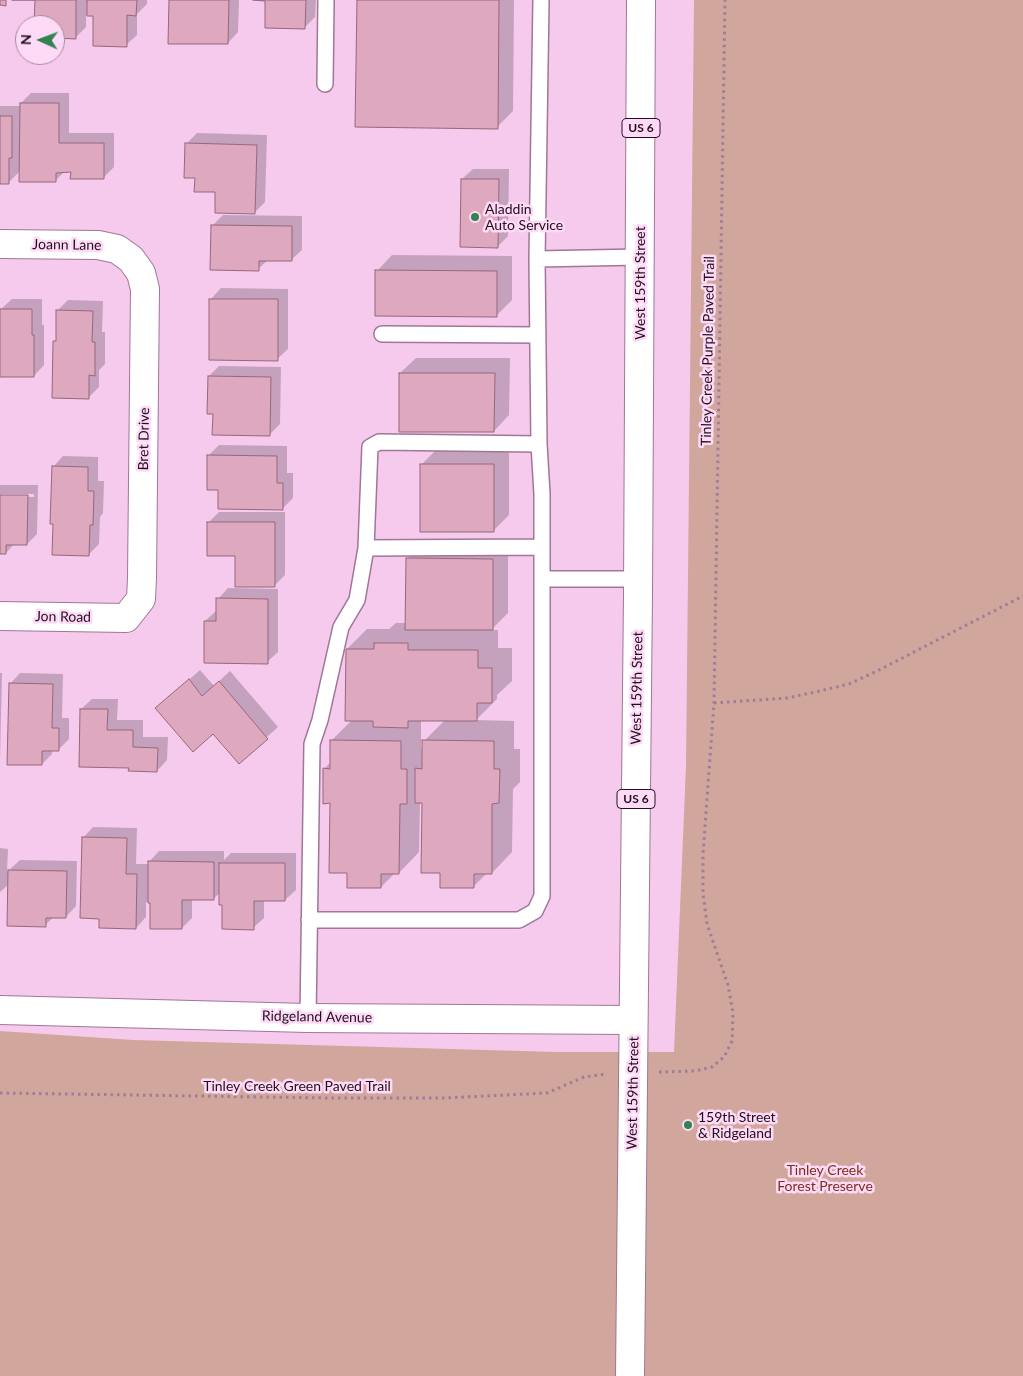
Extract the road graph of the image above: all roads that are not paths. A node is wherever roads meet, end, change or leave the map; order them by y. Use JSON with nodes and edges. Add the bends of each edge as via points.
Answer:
{"nodes":[{"id":1,"x":326,"y":0,"type":"edge"},
{"id":2,"x":541,"y":0,"type":"edge"},
{"id":3,"x":641,"y":0,"type":"edge"},
{"id":4,"x":325,"y":84,"type":"dead end"},
{"id":5,"x":0,"y":244,"type":"edge"},
{"id":6,"x":640,"y":257,"type":"junction"},
{"id":7,"x":131,"y":259,"type":"joint"},
{"id":8,"x":537,"y":259,"type":"junction"},
{"id":9,"x":382,"y":334,"type":"dead end"},
{"id":10,"x":538,"y":335,"type":"junction"},
{"id":11,"x":539,"y":444,"type":"junction"},
{"id":12,"x":542,"y":547,"type":"junction"},
{"id":13,"x":366,"y":548,"type":"junction"},
{"id":14,"x":542,"y":579,"type":"junction"},
{"id":15,"x":638,"y":579,"type":"junction"},
{"id":16,"x":0,"y":616,"type":"edge"},
{"id":17,"x":126,"y":618,"type":"joint"},
{"id":18,"x":309,"y":920,"type":"junction"},
{"id":19,"x":0,"y":1010,"type":"edge"},
{"id":20,"x":308,"y":1018,"type":"junction"},
{"id":21,"x":633,"y":1020,"type":"junction"},
{"id":22,"x":630,"y":1376,"type":"edge"}],
"edges":[{"from":1,"to":4,"type":"lane"},
{"from":2,"to":8,"type":"lane"},
{"from":3,"to":6,"type":"main road","name":"West 159th Street","number":"US 6"},
{"from":5,"to":7,"type":"main road","name":"Joann Lane","via":[[98,245],[117,249]]},
{"from":6,"to":8,"type":"lane"},
{"from":6,"to":15,"type":"main road","name":"West 159th Street","number":"US 6"},
{"from":7,"to":17,"type":"main road","name":"Bret Drive","via":[[141,273],[145,289],[142,578],[141,599]]},
{"from":8,"to":10,"type":"lane"},
{"from":9,"to":10,"type":"lane"},
{"from":10,"to":11,"type":"lane"},
{"from":11,"to":12,"type":"lane"},
{"from":11,"to":13,"type":"lane","via":[[378,442],[370,447]]},
{"from":12,"to":13,"type":"lane"},
{"from":12,"to":14,"type":"lane"},
{"from":13,"to":18,"type":"lane","via":[[357,600],[342,627],[312,744]]},
{"from":14,"to":15,"type":"lane"},
{"from":14,"to":18,"type":"lane","via":[[542,896],[535,911],[520,920]]},
{"from":15,"to":21,"type":"main road","name":"West 159th Street","number":"US 6"},
{"from":16,"to":17,"type":"main road","name":"Jon Road"},
{"from":18,"to":20,"type":"lane"},
{"from":19,"to":20,"type":"main road","name":"Ridgeland Avenue"},
{"from":20,"to":21,"type":"main road","name":"Ridgeland Avenue"},
{"from":21,"to":22,"type":"main road","name":"West 159th Street","number":"US 6"}]}
